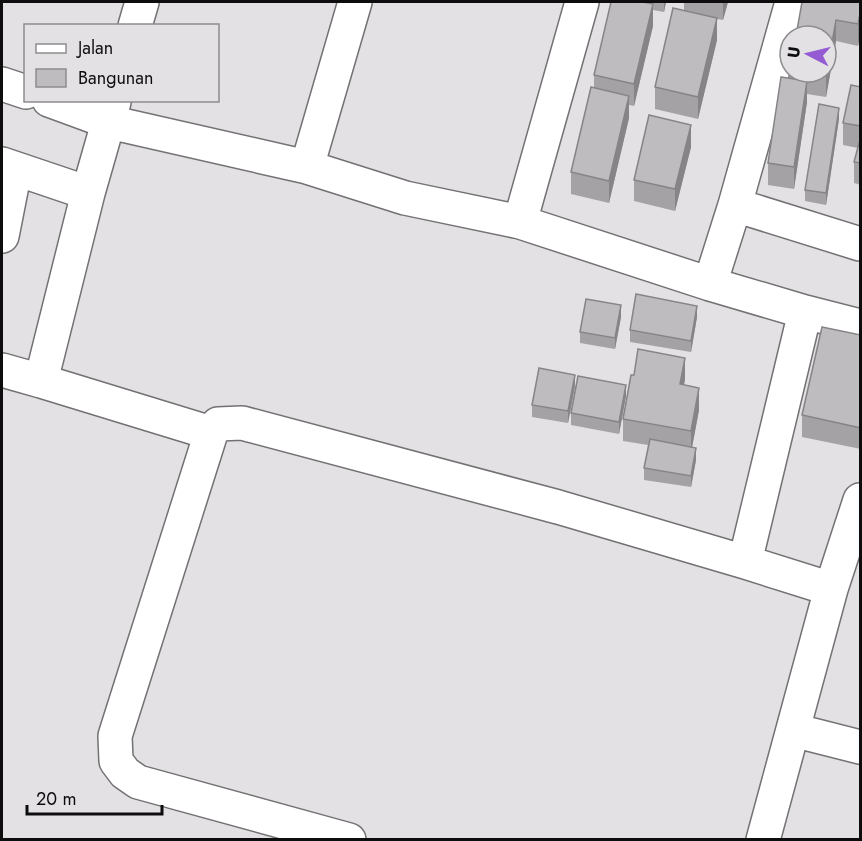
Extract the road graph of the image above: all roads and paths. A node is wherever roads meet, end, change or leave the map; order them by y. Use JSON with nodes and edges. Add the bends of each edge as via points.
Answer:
{"nodes":[{"id":1,"x":142,"y":2,"type":"edge"},
{"id":2,"x":355,"y":2,"type":"edge"},
{"id":3,"x":582,"y":2,"type":"edge"},
{"id":4,"x":792,"y":2,"type":"edge"},
{"id":5,"x":136,"y":24,"type":"edge"},
{"id":6,"x":2,"y":84,"type":"edge"},
{"id":7,"x":24,"y":91,"type":"edge"},
{"id":8,"x":60,"y":102,"type":"edge"},
{"id":9,"x":111,"y":111,"type":"edge"},
{"id":10,"x":8,"y":167,"type":"edge"},
{"id":11,"x":307,"y":167,"type":"junction"},
{"id":12,"x":88,"y":193,"type":"junction"},
{"id":13,"x":735,"y":205,"type":"junction"},
{"id":14,"x":520,"y":222,"type":"junction"},
{"id":15,"x":2,"y":236,"type":"edge"},
{"id":16,"x":861,"y":244,"type":"edge"},
{"id":17,"x":711,"y":284,"type":"junction"},
{"id":18,"x":805,"y":312,"type":"junction"},
{"id":19,"x":861,"y":327,"type":"edge"},
{"id":20,"x":2,"y":370,"type":"edge"},
{"id":21,"x":41,"y":381,"type":"junction"},
{"id":22,"x":211,"y":433,"type":"junction"},
{"id":23,"x":861,"y":500,"type":"edge"},
{"id":24,"x":745,"y":562,"type":"junction"},
{"id":25,"x":831,"y":590,"type":"junction"},
{"id":26,"x":793,"y":730,"type":"junction"},
{"id":27,"x":861,"y":747,"type":"edge"},
{"id":28,"x":349,"y":840,"type":"edge"},
{"id":29,"x":763,"y":840,"type":"edge"}],
"edges":[{"from":1,"to":5,"type":"street"},
{"from":2,"to":11,"type":"street"},
{"from":3,"to":14,"type":"street"},
{"from":4,"to":13,"type":"street"},
{"from":6,"to":7,"type":"street"},
{"from":8,"to":9,"type":"street"},
{"from":9,"to":11,"type":"street"},
{"from":9,"to":12,"type":"street"},
{"from":10,"to":12,"type":"street"},
{"from":10,"to":15,"type":"street"},
{"from":11,"to":14,"type":"street","via":[[405,198]]},
{"from":12,"to":21,"type":"street"},
{"from":13,"to":16,"type":"street"},
{"from":13,"to":17,"type":"street"},
{"from":14,"to":17,"type":"street"},
{"from":17,"to":18,"type":"street"},
{"from":18,"to":19,"type":"street"},
{"from":18,"to":24,"type":"street"},
{"from":20,"to":21,"type":"street"},
{"from":21,"to":22,"type":"street"},
{"from":22,"to":24,"type":"street","via":[[218,424],[242,423],[558,507]]},
{"from":22,"to":28,"type":"street","via":[[115,736],[116,761],[138,782]]},
{"from":23,"to":25,"type":"street"},
{"from":24,"to":25,"type":"street"},
{"from":25,"to":26,"type":"street"},
{"from":26,"to":27,"type":"street"},
{"from":26,"to":29,"type":"street"}]}
